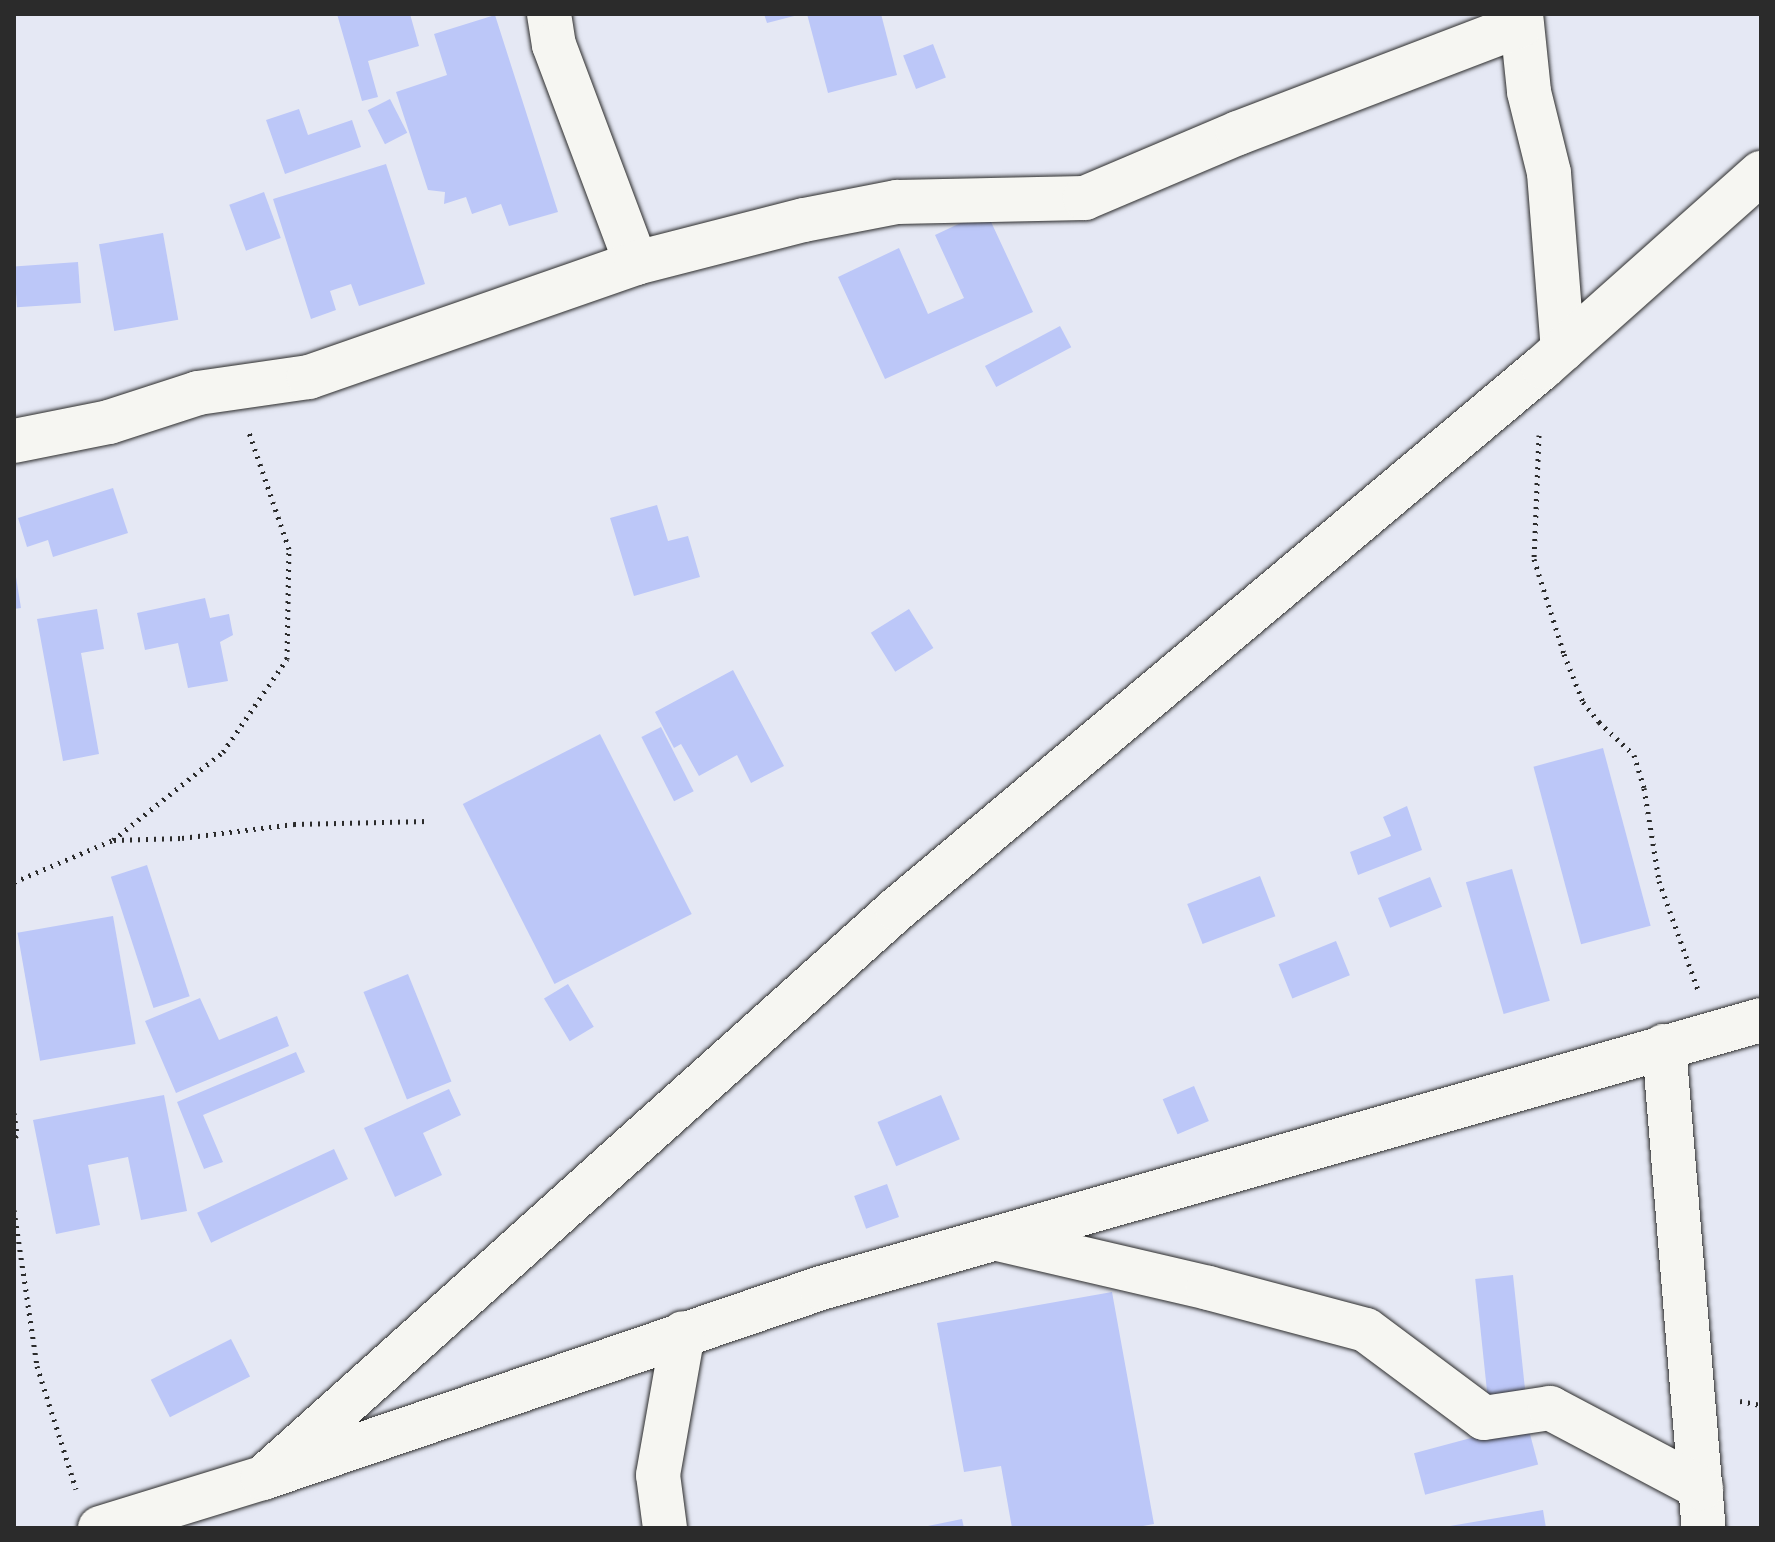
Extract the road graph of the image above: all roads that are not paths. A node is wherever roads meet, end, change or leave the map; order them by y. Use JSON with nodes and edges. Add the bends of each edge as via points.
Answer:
{"nodes":[{"id":1,"x":549,"y":14,"type":"edge"},
{"id":2,"x":1521,"y":20,"type":"edge"},
{"id":3,"x":1761,"y":173,"type":"edge"},
{"id":4,"x":636,"y":263,"type":"junction"},
{"id":5,"x":1553,"y":358,"type":"junction"},
{"id":6,"x":14,"y":441,"type":"edge"},
{"id":7,"x":1761,"y":1020,"type":"edge"},
{"id":8,"x":1664,"y":1046,"type":"junction"},
{"id":9,"x":996,"y":1239,"type":"junction"},
{"id":10,"x":683,"y":1333,"type":"junction"},
{"id":11,"x":263,"y":1478,"type":"junction"},
{"id":12,"x":1702,"y":1508,"type":"edge"},
{"id":13,"x":89,"y":1511,"type":"edge"},
{"id":14,"x":665,"y":1528,"type":"edge"}],
"edges":[{"from":1,"to":4,"type":"street","via":[[554,45]]},
{"from":2,"to":4,"type":"street","via":[[1085,198],[897,202]]},
{"from":2,"to":5,"type":"street","via":[[1529,92],[1549,173]]},
{"from":3,"to":5,"type":"street"},
{"from":4,"to":6,"type":"street","via":[[309,377],[198,393],[109,422]]},
{"from":5,"to":11,"type":"street","via":[[897,909]]},
{"from":7,"to":8,"type":"street"},
{"from":8,"to":9,"type":"street"},
{"from":8,"to":12,"type":"street"},
{"from":9,"to":10,"type":"street"},
{"from":9,"to":12,"type":"street","via":[[1366,1330],[1484,1418],[1550,1408]]},
{"from":10,"to":11,"type":"street"},
{"from":10,"to":14,"type":"street","via":[[658,1475]]},
{"from":11,"to":13,"type":"street"}]}
